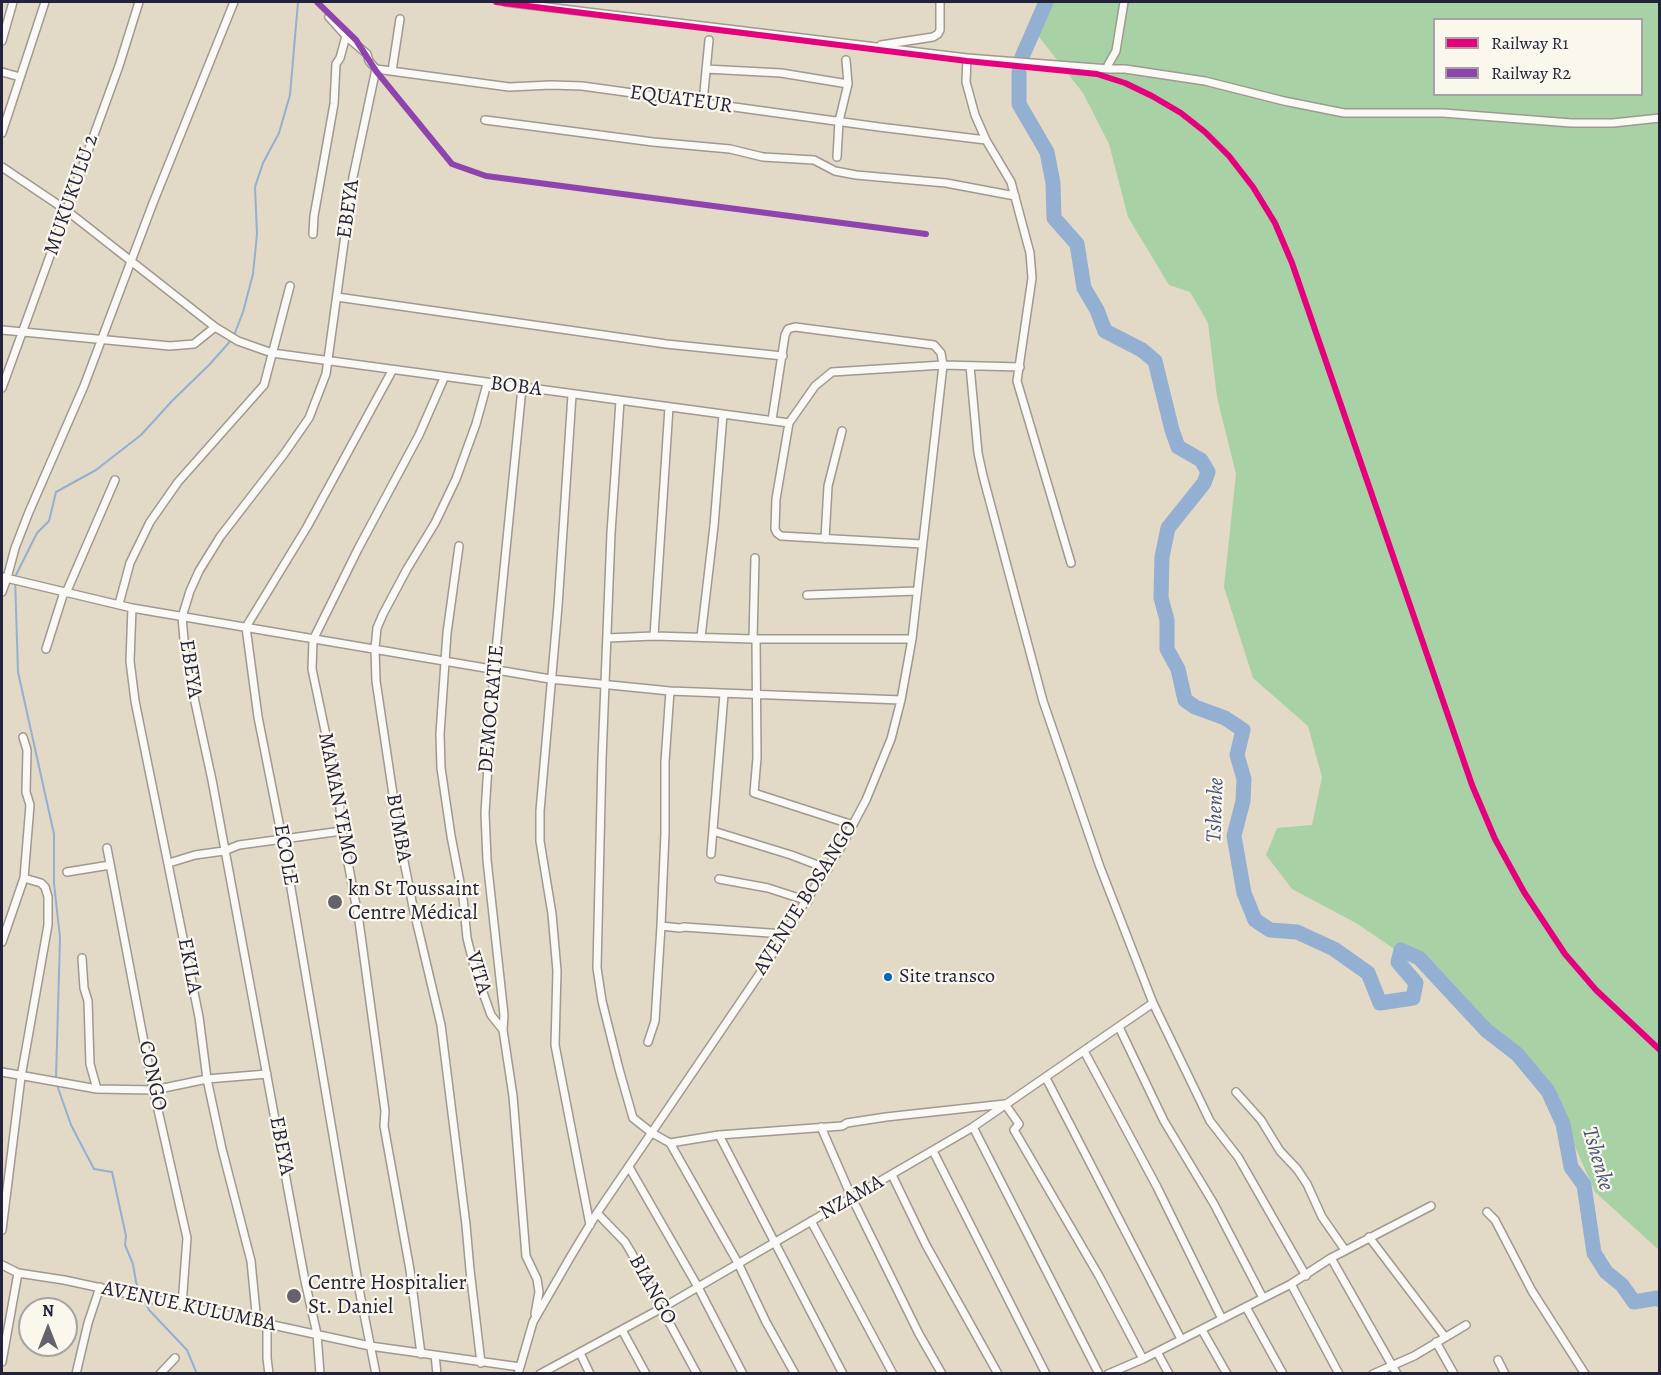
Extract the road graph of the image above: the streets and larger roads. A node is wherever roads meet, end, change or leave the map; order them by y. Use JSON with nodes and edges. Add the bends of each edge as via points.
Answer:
{"nodes":[{"id":1,"x":13,"y":2,"type":"edge"},
{"id":2,"x":45,"y":2,"type":"edge"},
{"id":3,"x":139,"y":2,"type":"edge"},
{"id":4,"x":234,"y":2,"type":"edge"},
{"id":5,"x":505,"y":2,"type":"edge"},
{"id":6,"x":940,"y":2,"type":"edge"},
{"id":7,"x":1124,"y":2,"type":"edge"},
{"id":8,"x":552,"y":4,"type":"edge"},
{"id":9,"x":329,"y":17,"type":"dead end"},
{"id":10,"x":400,"y":19,"type":"dead end"},
{"id":11,"x":346,"y":36,"type":"junction"},
{"id":12,"x":709,"y":40,"type":"dead end"},
{"id":13,"x":2,"y":41,"type":"edge"},
{"id":14,"x":869,"y":46,"type":"junction"},
{"id":15,"x":967,"y":58,"type":"junction"},
{"id":16,"x":846,"y":60,"type":"dead end"},
{"id":17,"x":376,"y":69,"type":"junction"},
{"id":18,"x":706,"y":69,"type":"junction"},
{"id":19,"x":1109,"y":69,"type":"junction"},
{"id":20,"x":392,"y":71,"type":"junction"},
{"id":21,"x":2,"y":72,"type":"edge"},
{"id":22,"x":20,"y":77,"type":"junction"},
{"id":23,"x":848,"y":84,"type":"junction"},
{"id":24,"x":703,"y":102,"type":"junction"},
{"id":25,"x":1659,"y":118,"type":"edge"},
{"id":26,"x":485,"y":120,"type":"dead end"},
{"id":27,"x":839,"y":121,"type":"junction"},
{"id":28,"x":2,"y":133,"type":"edge"},
{"id":29,"x":986,"y":140,"type":"junction"},
{"id":30,"x":837,"y":157,"type":"dead end"},
{"id":31,"x":2,"y":167,"type":"edge"},
{"id":32,"x":1015,"y":196,"type":"junction"},
{"id":33,"x":66,"y":210,"type":"junction"},
{"id":34,"x":313,"y":234,"type":"dead end"},
{"id":35,"x":131,"y":261,"type":"junction"},
{"id":36,"x":290,"y":286,"type":"dead end"},
{"id":37,"x":337,"y":297,"type":"junction"},
{"id":38,"x":215,"y":327,"type":"junction"},
{"id":39,"x":2,"y":330,"type":"edge"},
{"id":40,"x":23,"y":332,"type":"junction"},
{"id":41,"x":103,"y":339,"type":"junction"},
{"id":42,"x":272,"y":354,"type":"junction"},
{"id":43,"x":783,"y":356,"type":"junction"},
{"id":44,"x":328,"y":363,"type":"junction"},
{"id":45,"x":943,"y":365,"type":"junction"},
{"id":46,"x":970,"y":366,"type":"junction"},
{"id":47,"x":1020,"y":367,"type":"junction"},
{"id":48,"x":392,"y":371,"type":"junction"},
{"id":49,"x":444,"y":378,"type":"junction"},
{"id":50,"x":488,"y":384,"type":"junction"},
{"id":51,"x":2,"y":387,"type":"edge"},
{"id":52,"x":522,"y":388,"type":"junction"},
{"id":53,"x":572,"y":395,"type":"junction"},
{"id":54,"x":620,"y":401,"type":"junction"},
{"id":55,"x":669,"y":407,"type":"junction"},
{"id":56,"x":723,"y":414,"type":"junction"},
{"id":57,"x":772,"y":420,"type":"junction"},
{"id":58,"x":789,"y":423,"type":"junction"},
{"id":59,"x":842,"y":431,"type":"dead end"},
{"id":60,"x":115,"y":480,"type":"dead end"},
{"id":61,"x":825,"y":539,"type":"junction"},
{"id":62,"x":922,"y":544,"type":"junction"},
{"id":63,"x":459,"y":546,"type":"dead end"},
{"id":64,"x":755,"y":558,"type":"dead end"},
{"id":65,"x":1071,"y":563,"type":"dead end"},
{"id":66,"x":4,"y":578,"type":"edge"},
{"id":67,"x":917,"y":591,"type":"junction"},
{"id":68,"x":2,"y":592,"type":"edge"},
{"id":69,"x":65,"y":592,"type":"junction"},
{"id":70,"x":807,"y":595,"type":"dead end"},
{"id":71,"x":119,"y":604,"type":"junction"},
{"id":72,"x":132,"y":608,"type":"junction"},
{"id":73,"x":182,"y":617,"type":"junction"},
{"id":74,"x":246,"y":627,"type":"junction"},
{"id":75,"x":654,"y":636,"type":"junction"},
{"id":76,"x":701,"y":637,"type":"junction"},
{"id":77,"x":607,"y":638,"type":"junction"},
{"id":78,"x":755,"y":639,"type":"junction"},
{"id":79,"x":912,"y":639,"type":"junction"},
{"id":80,"x":313,"y":640,"type":"junction"},
{"id":81,"x":375,"y":648,"type":"junction"},
{"id":82,"x":46,"y":649,"type":"dead end"},
{"id":83,"x":445,"y":661,"type":"junction"},
{"id":84,"x":495,"y":670,"type":"junction"},
{"id":85,"x":550,"y":679,"type":"junction"},
{"id":86,"x":605,"y":685,"type":"junction"},
{"id":87,"x":670,"y":691,"type":"junction"},
{"id":88,"x":724,"y":694,"type":"junction"},
{"id":89,"x":757,"y":695,"type":"junction"},
{"id":90,"x":901,"y":700,"type":"junction"},
{"id":91,"x":23,"y":737,"type":"dead end"},
{"id":92,"x":853,"y":825,"type":"junction"},
{"id":93,"x":342,"y":831,"type":"junction"},
{"id":94,"x":713,"y":831,"type":"junction"},
{"id":95,"x":282,"y":839,"type":"junction"},
{"id":96,"x":107,"y":848,"type":"dead end"},
{"id":97,"x":224,"y":852,"type":"junction"},
{"id":98,"x":711,"y":854,"type":"dead end"},
{"id":99,"x":169,"y":863,"type":"junction"},
{"id":100,"x":110,"y":865,"type":"junction"},
{"id":101,"x":828,"y":869,"type":"junction"},
{"id":102,"x":67,"y":872,"type":"dead end"},
{"id":103,"x":24,"y":878,"type":"junction"},
{"id":104,"x":719,"y":879,"type":"dead end"},
{"id":105,"x":808,"y":900,"type":"junction"},
{"id":106,"x":661,"y":926,"type":"junction"},
{"id":107,"x":784,"y":934,"type":"junction"},
{"id":108,"x":2,"y":942,"type":"edge"},
{"id":109,"x":82,"y":958,"type":"dead end"},
{"id":110,"x":1153,"y":1003,"type":"junction"},
{"id":111,"x":1119,"y":1027,"type":"junction"},
{"id":112,"x":503,"y":1030,"type":"junction"},
{"id":113,"x":648,"y":1042,"type":"dead end"},
{"id":114,"x":1084,"y":1051,"type":"junction"},
{"id":115,"x":2,"y":1072,"type":"edge"},
{"id":116,"x":267,"y":1074,"type":"junction"},
{"id":117,"x":21,"y":1077,"type":"junction"},
{"id":118,"x":1046,"y":1078,"type":"junction"},
{"id":119,"x":207,"y":1079,"type":"junction"},
{"id":120,"x":96,"y":1089,"type":"junction"},
{"id":121,"x":154,"y":1090,"type":"junction"},
{"id":122,"x":1236,"y":1092,"type":"dead end"},
{"id":123,"x":1005,"y":1104,"type":"junction"},
{"id":124,"x":821,"y":1127,"type":"junction"},
{"id":125,"x":973,"y":1127,"type":"junction"},
{"id":126,"x":652,"y":1133,"type":"junction"},
{"id":127,"x":719,"y":1135,"type":"junction"},
{"id":128,"x":670,"y":1143,"type":"junction"},
{"id":129,"x":933,"y":1151,"type":"junction"},
{"id":130,"x":629,"y":1167,"type":"junction"},
{"id":131,"x":892,"y":1175,"type":"junction"},
{"id":132,"x":852,"y":1198,"type":"junction"},
{"id":133,"x":1431,"y":1206,"type":"dead end"},
{"id":134,"x":597,"y":1212,"type":"junction"},
{"id":135,"x":1488,"y":1212,"type":"dead end"},
{"id":136,"x":811,"y":1221,"type":"junction"},
{"id":137,"x":590,"y":1225,"type":"junction"},
{"id":138,"x":2,"y":1230,"type":"edge"},
{"id":139,"x":1369,"y":1237,"type":"junction"},
{"id":140,"x":775,"y":1243,"type":"junction"},
{"id":141,"x":1345,"y":1250,"type":"junction"},
{"id":142,"x":1331,"y":1258,"type":"junction"},
{"id":143,"x":738,"y":1263,"type":"junction"},
{"id":144,"x":2,"y":1265,"type":"edge"},
{"id":145,"x":18,"y":1273,"type":"junction"},
{"id":146,"x":1306,"y":1275,"type":"junction"},
{"id":147,"x":1292,"y":1284,"type":"junction"},
{"id":148,"x":100,"y":1287,"type":"junction"},
{"id":149,"x":698,"y":1287,"type":"junction"},
{"id":150,"x":1263,"y":1298,"type":"junction"},
{"id":151,"x":182,"y":1305,"type":"junction"},
{"id":152,"x":1246,"y":1307,"type":"junction"},
{"id":153,"x":662,"y":1308,"type":"junction"},
{"id":154,"x":1222,"y":1319,"type":"junction"},
{"id":155,"x":257,"y":1323,"type":"junction"},
{"id":156,"x":533,"y":1323,"type":"junction"},
{"id":157,"x":267,"y":1325,"type":"junction"},
{"id":158,"x":1466,"y":1325,"type":"dead end"},
{"id":159,"x":621,"y":1330,"type":"junction"},
{"id":160,"x":1202,"y":1330,"type":"junction"},
{"id":161,"x":317,"y":1334,"type":"junction"},
{"id":162,"x":1445,"y":1337,"type":"junction"},
{"id":163,"x":1181,"y":1339,"type":"junction"},
{"id":164,"x":1436,"y":1342,"type":"junction"},
{"id":165,"x":370,"y":1346,"type":"junction"},
{"id":166,"x":1157,"y":1352,"type":"junction"},
{"id":167,"x":580,"y":1353,"type":"junction"},
{"id":168,"x":421,"y":1354,"type":"junction"},
{"id":169,"x":435,"y":1355,"type":"junction"},
{"id":170,"x":175,"y":1358,"type":"dead end"},
{"id":171,"x":1143,"y":1359,"type":"junction"},
{"id":172,"x":1498,"y":1360,"type":"dead end"},
{"id":173,"x":2,"y":1362,"type":"edge"},
{"id":174,"x":481,"y":1363,"type":"junction"},
{"id":175,"x":1392,"y":1365,"type":"junction"},
{"id":176,"x":519,"y":1370,"type":"edge"},
{"id":177,"x":541,"y":1373,"type":"edge"},
{"id":178,"x":1110,"y":1373,"type":"edge"},
{"id":179,"x":76,"y":1374,"type":"edge"},
{"id":180,"x":160,"y":1374,"type":"edge"},
{"id":181,"x":269,"y":1374,"type":"edge"},
{"id":182,"x":320,"y":1374,"type":"edge"},
{"id":183,"x":376,"y":1374,"type":"edge"},
{"id":184,"x":437,"y":1374,"type":"edge"},
{"id":185,"x":590,"y":1374,"type":"edge"},
{"id":186,"x":646,"y":1374,"type":"edge"},
{"id":187,"x":697,"y":1374,"type":"edge"},
{"id":188,"x":743,"y":1374,"type":"edge"},
{"id":189,"x":795,"y":1374,"type":"edge"},
{"id":190,"x":843,"y":1374,"type":"edge"},
{"id":191,"x":893,"y":1374,"type":"edge"},
{"id":192,"x":942,"y":1374,"type":"edge"},
{"id":193,"x":998,"y":1374,"type":"edge"},
{"id":194,"x":1046,"y":1374,"type":"edge"},
{"id":195,"x":1099,"y":1374,"type":"edge"},
{"id":196,"x":1168,"y":1374,"type":"edge"},
{"id":197,"x":1227,"y":1374,"type":"edge"},
{"id":198,"x":1283,"y":1374,"type":"edge"},
{"id":199,"x":1339,"y":1374,"type":"edge"},
{"id":200,"x":1373,"y":1374,"type":"edge"},
{"id":201,"x":1397,"y":1374,"type":"edge"},
{"id":202,"x":1454,"y":1374,"type":"edge"},
{"id":203,"x":1505,"y":1374,"type":"edge"},
{"id":204,"x":1585,"y":1374,"type":"edge"}],
"edges":[{"from":1,"to":13,"type":"street"},
{"from":2,"to":22,"type":"street"},
{"from":3,"to":33,"type":"street","name":"MUKUKULU 2"},
{"from":4,"to":35,"type":"street"},
{"from":5,"to":8,"type":"street"},
{"from":6,"to":14,"type":"street","via":[[938,34]]},
{"from":7,"to":19,"type":"street"},
{"from":8,"to":14,"type":"street"},
{"from":9,"to":11,"type":"street"},
{"from":10,"to":20,"type":"street"},
{"from":11,"to":17,"type":"street","via":[[367,54]]},
{"from":11,"to":34,"type":"street","via":[[336,64],[334,104]]},
{"from":12,"to":18,"type":"street"},
{"from":14,"to":15,"type":"street"},
{"from":15,"to":19,"type":"street"},
{"from":15,"to":29,"type":"street","via":[[966,82]]},
{"from":16,"to":23,"type":"street"},
{"from":17,"to":20,"type":"street","name":"EQUATEUR"},
{"from":17,"to":37,"type":"street","name":"EBEYA","via":[[353,177]]},
{"from":18,"to":23,"type":"street","via":[[781,73]]},
{"from":18,"to":24,"type":"street"},
{"from":19,"to":25,"type":"street","via":[[1205,81],[1344,113],[1443,112],[1570,123]]},
{"from":20,"to":24,"type":"street","name":"EQUATEUR","via":[[509,87],[582,86]]},
{"from":21,"to":22,"type":"street"},
{"from":22,"to":28,"type":"street"},
{"from":23,"to":27,"type":"street"},
{"from":24,"to":27,"type":"street","name":"EQUATEUR"},
{"from":26,"to":32,"type":"street","via":[[730,149],[763,157],[814,160],[835,171],[856,175],[946,183]]},
{"from":27,"to":29,"type":"street","name":"EQUATEUR"},
{"from":27,"to":30,"type":"street"},
{"from":29,"to":32,"type":"street"},
{"from":31,"to":33,"type":"street","name":"BOBA"},
{"from":32,"to":47,"type":"street","via":[[1030,253],[1032,278]]},
{"from":33,"to":35,"type":"street","name":"BOBA"},
{"from":33,"to":40,"type":"street","name":"MUKUKULU 2"},
{"from":35,"to":38,"type":"street","name":"BOBA"},
{"from":35,"to":41,"type":"street"},
{"from":36,"to":42,"type":"street"},
{"from":37,"to":43,"type":"street","via":[[666,344]]},
{"from":37,"to":44,"type":"street","name":"EBEYA"},
{"from":38,"to":41,"type":"street","via":[[194,344],[183,346]]},
{"from":38,"to":42,"type":"street","name":"BOBA"},
{"from":39,"to":40,"type":"street"},
{"from":40,"to":41,"type":"street"},
{"from":40,"to":51,"type":"street","name":"MUKUKULU 2"},
{"from":41,"to":66,"type":"street"},
{"from":42,"to":44,"type":"street","name":"BOBA"},
{"from":42,"to":71,"type":"street","via":[[264,385],[178,483],[150,522],[130,563]]},
{"from":43,"to":45,"type":"street","via":[[785,335],[795,327],[934,345],[939,348]]},
{"from":43,"to":57,"type":"street"},
{"from":44,"to":48,"type":"street","name":"BOBA"},
{"from":44,"to":73,"type":"street","name":"EBEYA","via":[[309,418],[220,537],[194,581]]},
{"from":45,"to":46,"type":"street"},
{"from":45,"to":58,"type":"street","via":[[832,372],[814,386]]},
{"from":45,"to":62,"type":"street","name":"AVENUE BOSANGO"},
{"from":46,"to":47,"type":"street"},
{"from":46,"to":110,"type":"street","via":[[978,453],[1043,701],[1100,867]]},
{"from":47,"to":65,"type":"street","via":[[1017,381]]},
{"from":48,"to":49,"type":"street","name":"BOBA"},
{"from":48,"to":74,"type":"street","via":[[307,527]]},
{"from":49,"to":50,"type":"street","name":"BOBA"},
{"from":49,"to":80,"type":"street","name":"MAMAN YEMO","via":[[419,435]]},
{"from":50,"to":52,"type":"street","name":"BOBA"},
{"from":50,"to":81,"type":"street","name":"BUMBA","via":[[456,480],[383,614]]},
{"from":52,"to":53,"type":"street","name":"BOBA"},
{"from":52,"to":84,"type":"street","name":"DEMOCRATIE"},
{"from":53,"to":54,"type":"street","name":"BOBA"},
{"from":53,"to":85,"type":"street"},
{"from":54,"to":55,"type":"street","name":"BOBA"},
{"from":54,"to":77,"type":"street"},
{"from":55,"to":56,"type":"street","name":"BOBA"},
{"from":55,"to":75,"type":"street"},
{"from":56,"to":57,"type":"street","name":"BOBA"},
{"from":56,"to":76,"type":"street"},
{"from":57,"to":58,"type":"street","name":"BOBA"},
{"from":58,"to":61,"type":"street","via":[[775,529],[781,536]]},
{"from":59,"to":61,"type":"street","via":[[828,486]]},
{"from":60,"to":69,"type":"street"},
{"from":61,"to":62,"type":"street"},
{"from":62,"to":67,"type":"street","name":"AVENUE BOSANGO"},
{"from":63,"to":83,"type":"street","name":"VITA"},
{"from":64,"to":78,"type":"street"},
{"from":66,"to":68,"type":"street"},
{"from":66,"to":69,"type":"street"},
{"from":67,"to":70,"type":"street"},
{"from":67,"to":79,"type":"street","name":"AVENUE BOSANGO"},
{"from":69,"to":71,"type":"street"},
{"from":69,"to":82,"type":"street"},
{"from":71,"to":72,"type":"street"},
{"from":72,"to":73,"type":"street"},
{"from":72,"to":99,"type":"street","name":"EKILA","via":[[130,661],[135,701]]},
{"from":73,"to":74,"type":"street"},
{"from":73,"to":97,"type":"street","name":"EBEYA","via":[[185,651]]},
{"from":74,"to":80,"type":"street"},
{"from":74,"to":95,"type":"street","name":"ECOLE","via":[[258,717]]},
{"from":75,"to":76,"type":"street"},
{"from":75,"to":77,"type":"street"},
{"from":76,"to":78,"type":"street"},
{"from":77,"to":86,"type":"street"},
{"from":78,"to":79,"type":"street"},
{"from":78,"to":89,"type":"street"},
{"from":79,"to":90,"type":"street","name":"AVENUE BOSANGO"},
{"from":80,"to":81,"type":"street"},
{"from":80,"to":93,"type":"street","name":"MAMAN YEMO","via":[[313,680],[339,797]]},
{"from":81,"to":83,"type":"street"},
{"from":81,"to":174,"type":"street","name":"BUMBA","via":[[376,681],[400,840],[441,1025]]},
{"from":83,"to":84,"type":"street"},
{"from":83,"to":112,"type":"street","name":"VITA","via":[[440,752],[467,938],[491,1015]]},
{"from":84,"to":85,"type":"street"},
{"from":84,"to":112,"type":"street","name":"DEMOCRATIE","via":[[485,813]]},
{"from":85,"to":86,"type":"street"},
{"from":85,"to":137,"type":"street","via":[[540,842],[557,971],[555,1045]]},
{"from":86,"to":87,"type":"street"},
{"from":86,"to":126,"type":"street","via":[[598,984],[633,1118]]},
{"from":87,"to":88,"type":"street"},
{"from":87,"to":106,"type":"street"},
{"from":88,"to":89,"type":"street"},
{"from":88,"to":94,"type":"street"},
{"from":89,"to":90,"type":"street"},
{"from":89,"to":92,"type":"street","via":[[754,793]]},
{"from":90,"to":92,"type":"street","name":"AVENUE BOSANGO","via":[[891,739]]},
{"from":91,"to":103,"type":"street","via":[[30,805]]},
{"from":92,"to":101,"type":"street","name":"AVENUE BOSANGO"},
{"from":93,"to":95,"type":"street"},
{"from":93,"to":168,"type":"street","name":"MAMAN YEMO","via":[[360,921],[386,1111],[384,1126]]},
{"from":94,"to":98,"type":"street"},
{"from":94,"to":101,"type":"street"},
{"from":95,"to":97,"type":"street","via":[[239,845]]},
{"from":95,"to":165,"type":"street","name":"ECOLE"},
{"from":96,"to":100,"type":"street","name":"CONGO"},
{"from":97,"to":99,"type":"street"},
{"from":97,"to":116,"type":"street","name":"EBEYA"},
{"from":99,"to":119,"type":"street","name":"EKILA"},
{"from":100,"to":102,"type":"street"},
{"from":100,"to":121,"type":"street","name":"CONGO"},
{"from":101,"to":105,"type":"street","name":"AVENUE BOSANGO"},
{"from":103,"to":108,"type":"street"},
{"from":103,"to":117,"type":"street","via":[[45,887],[48,925]]},
{"from":104,"to":105,"type":"street"},
{"from":105,"to":107,"type":"street","name":"AVENUE BOSANGO"},
{"from":106,"to":107,"type":"street"},
{"from":106,"to":113,"type":"street","via":[[655,1022]]},
{"from":107,"to":126,"type":"street","name":"AVENUE BOSANGO"},
{"from":109,"to":120,"type":"street","via":[[90,1064]]},
{"from":110,"to":111,"type":"street","name":"NZAMA"},
{"from":110,"to":146,"type":"street","via":[[1210,1121],[1238,1157]]},
{"from":111,"to":114,"type":"street","name":"NZAMA"},
{"from":111,"to":150,"type":"street","via":[[1164,1121],[1214,1204]]},
{"from":112,"to":156,"type":"street","name":"VITA","via":[[513,1096],[526,1256],[539,1292]]},
{"from":114,"to":118,"type":"street","name":"NZAMA"},
{"from":114,"to":154,"type":"street"},
{"from":115,"to":117,"type":"street"},
{"from":116,"to":119,"type":"street"},
{"from":116,"to":161,"type":"street","name":"EBEYA"},
{"from":117,"to":120,"type":"street"},
{"from":117,"to":138,"type":"street"},
{"from":118,"to":123,"type":"street","name":"NZAMA"},
{"from":118,"to":163,"type":"street"},
{"from":119,"to":121,"type":"street"},
{"from":119,"to":155,"type":"street","name":"EKILA","via":[[250,1255]]},
{"from":120,"to":121,"type":"street"},
{"from":121,"to":151,"type":"street","name":"CONGO","via":[[187,1238]]},
{"from":122,"to":141,"type":"street","via":[[1297,1169]]},
{"from":123,"to":124,"type":"street"},
{"from":123,"to":125,"type":"street","name":"NZAMA"},
{"from":123,"to":171,"type":"street","via":[[1019,1124],[1014,1130]]},
{"from":124,"to":127,"type":"street"},
{"from":124,"to":132,"type":"street"},
{"from":125,"to":129,"type":"street","name":"NZAMA"},
{"from":125,"to":195,"type":"street"},
{"from":126,"to":128,"type":"street"},
{"from":126,"to":130,"type":"street","name":"AVENUE BOSANGO"},
{"from":127,"to":128,"type":"street"},
{"from":127,"to":140,"type":"street"},
{"from":128,"to":143,"type":"street"},
{"from":129,"to":131,"type":"street","name":"NZAMA"},
{"from":129,"to":194,"type":"street"},
{"from":130,"to":134,"type":"street","name":"AVENUE BOSANGO"},
{"from":130,"to":149,"type":"street"},
{"from":131,"to":132,"type":"street","name":"NZAMA"},
{"from":131,"to":193,"type":"street"},
{"from":132,"to":136,"type":"street","name":"NZAMA"},
{"from":132,"to":192,"type":"street"},
{"from":133,"to":139,"type":"street"},
{"from":134,"to":137,"type":"street","name":"AVENUE BOSANGO"},
{"from":134,"to":153,"type":"street","name":"BIANGO","via":[[625,1242]]},
{"from":135,"to":204,"type":"street"},
{"from":136,"to":140,"type":"street","name":"NZAMA"},
{"from":136,"to":191,"type":"street"},
{"from":137,"to":156,"type":"street","name":"AVENUE BOSANGO"},
{"from":139,"to":141,"type":"street"},
{"from":139,"to":162,"type":"street"},
{"from":140,"to":143,"type":"street","name":"NZAMA"},
{"from":140,"to":190,"type":"street"},
{"from":141,"to":142,"type":"street"},
{"from":142,"to":146,"type":"street"},
{"from":142,"to":175,"type":"street"},
{"from":143,"to":149,"type":"street","name":"NZAMA"},
{"from":143,"to":189,"type":"street"},
{"from":144,"to":145,"type":"street","name":"AVENUE KULUMBA"},
{"from":145,"to":148,"type":"street","name":"AVENUE KULUMBA"},
{"from":145,"to":173,"type":"street"},
{"from":146,"to":147,"type":"street"},
{"from":147,"to":150,"type":"street"},
{"from":147,"to":199,"type":"street"},
{"from":148,"to":151,"type":"street","name":"AVENUE KULUMBA"},
{"from":148,"to":179,"type":"street"},
{"from":149,"to":153,"type":"street","name":"NZAMA"},
{"from":149,"to":188,"type":"street"},
{"from":150,"to":152,"type":"street"},
{"from":151,"to":155,"type":"street","name":"AVENUE KULUMBA"},
{"from":152,"to":154,"type":"street"},
{"from":152,"to":198,"type":"street"},
{"from":153,"to":159,"type":"street","name":"NZAMA"},
{"from":153,"to":187,"type":"street","name":"BIANGO"},
{"from":154,"to":160,"type":"street"},
{"from":155,"to":157,"type":"street","name":"AVENUE KULUMBA"},
{"from":156,"to":176,"type":"street","name":"AVENUE BOSANGO"},
{"from":157,"to":161,"type":"street","name":"AVENUE KULUMBA"},
{"from":157,"to":181,"type":"street"},
{"from":158,"to":162,"type":"street"},
{"from":159,"to":167,"type":"street","name":"NZAMA"},
{"from":159,"to":186,"type":"street"},
{"from":160,"to":163,"type":"street"},
{"from":160,"to":197,"type":"street"},
{"from":161,"to":165,"type":"street","name":"AVENUE KULUMBA"},
{"from":161,"to":182,"type":"street","name":"EBEYA"},
{"from":162,"to":164,"type":"street"},
{"from":163,"to":166,"type":"street"},
{"from":164,"to":175,"type":"street"},
{"from":164,"to":202,"type":"street"},
{"from":165,"to":168,"type":"street","name":"AVENUE KULUMBA"},
{"from":165,"to":183,"type":"street","name":"ECOLE"},
{"from":166,"to":171,"type":"street"},
{"from":166,"to":196,"type":"street"},
{"from":167,"to":177,"type":"street","name":"NZAMA"},
{"from":167,"to":185,"type":"street"},
{"from":168,"to":169,"type":"street","name":"AVENUE KULUMBA"},
{"from":169,"to":174,"type":"street","name":"AVENUE KULUMBA"},
{"from":169,"to":184,"type":"street"},
{"from":170,"to":180,"type":"street"},
{"from":171,"to":178,"type":"street"},
{"from":172,"to":203,"type":"street"},
{"from":174,"to":176,"type":"street","name":"AVENUE KULUMBA"},
{"from":175,"to":200,"type":"street"},
{"from":175,"to":201,"type":"street"}]}
